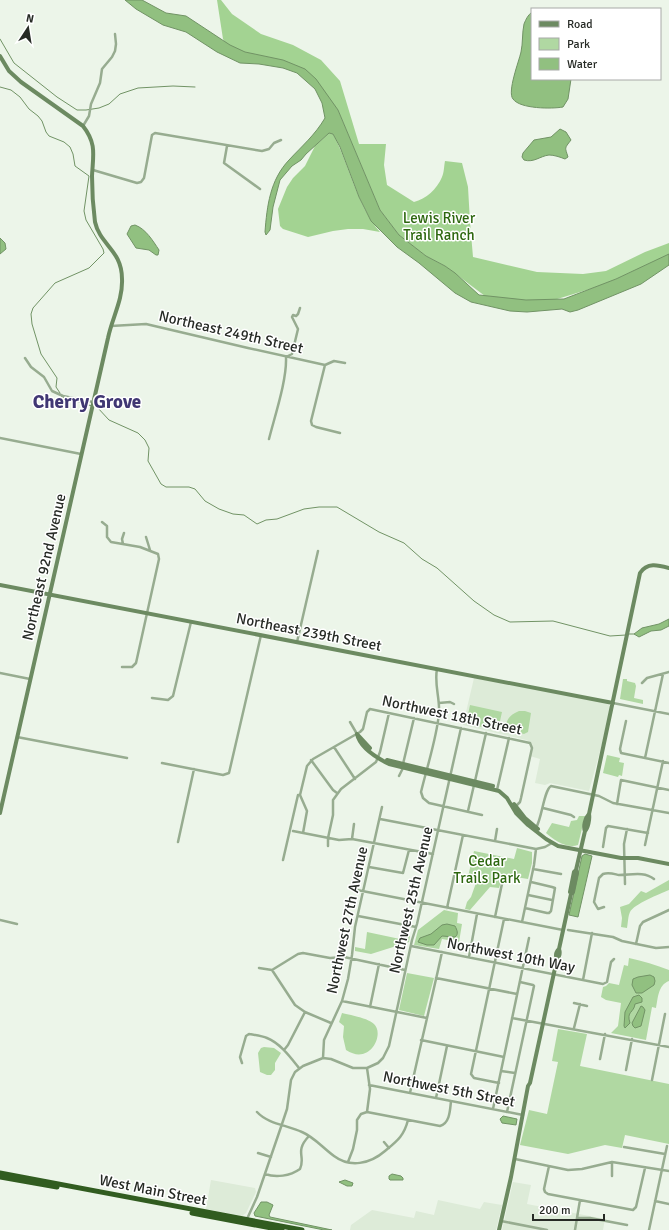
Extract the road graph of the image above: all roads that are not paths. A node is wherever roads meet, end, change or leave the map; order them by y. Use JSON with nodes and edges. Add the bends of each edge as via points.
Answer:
{"nodes":[{"id":1,"x":115,"y":34,"type":"dead end"},
{"id":2,"x":0,"y":56,"type":"edge"},
{"id":3,"x":83,"y":126,"type":"junction"},
{"id":4,"x":281,"y":140,"type":"dead end"},
{"id":5,"x":227,"y":146,"type":"junction"},
{"id":6,"x":93,"y":170,"type":"junction"},
{"id":7,"x":260,"y":189,"type":"dead end"},
{"id":8,"x":300,"y":308,"type":"dead end"},
{"id":9,"x":111,"y":326,"type":"junction"},
{"id":10,"x":286,"y":357,"type":"junction"},
{"id":11,"x":25,"y":358,"type":"dead end"},
{"id":12,"x":345,"y":362,"type":"dead end"},
{"id":13,"x":325,"y":365,"type":"junction"},
{"id":14,"x":93,"y":402,"type":"junction"},
{"id":15,"x":340,"y":433,"type":"dead end"},
{"id":16,"x":0,"y":438,"type":"edge"},
{"id":17,"x":269,"y":439,"type":"dead end"},
{"id":18,"x":82,"y":454,"type":"junction"},
{"id":19,"x":102,"y":522,"type":"dead end"},
{"id":20,"x":124,"y":533,"type":"dead end"},
{"id":21,"x":146,"y":537,"type":"dead end"},
{"id":22,"x":124,"y":544,"type":"junction"},
{"id":23,"x":150,"y":550,"type":"junction"},
{"id":24,"x":318,"y":551,"type":"dead end"},
{"id":25,"x":669,"y":568,"type":"edge"},
{"id":26,"x":0,"y":585,"type":"edge"},
{"id":27,"x":50,"y":595,"type":"junction"},
{"id":28,"x":147,"y":614,"type":"junction"},
{"id":29,"x":191,"y":622,"type":"junction"},
{"id":30,"x":261,"y":635,"type":"junction"},
{"id":31,"x":297,"y":642,"type":"junction"},
{"id":32,"x":122,"y":667,"type":"dead end"},
{"id":33,"x":437,"y":669,"type":"junction"},
{"id":34,"x":669,"y":672,"type":"edge"},
{"id":35,"x":0,"y":673,"type":"edge"},
{"id":36,"x":663,"y":674,"type":"junction"},
{"id":37,"x":30,"y":679,"type":"junction"},
{"id":38,"x":642,"y":683,"type":"dead end"},
{"id":39,"x":152,"y":698,"type":"dead end"},
{"id":40,"x":439,"y":703,"type":"junction"},
{"id":41,"x":613,"y":703,"type":"junction"},
{"id":42,"x":454,"y":704,"type":"dead end"},
{"id":43,"x":655,"y":712,"type":"junction"},
{"id":44,"x":389,"y":713,"type":"junction"},
{"id":45,"x":669,"y":714,"type":"edge"},
{"id":46,"x":414,"y":718,"type":"junction"},
{"id":47,"x":626,"y":721,"type":"dead end"},
{"id":48,"x":350,"y":722,"type":"dead end"},
{"id":49,"x":438,"y":723,"type":"junction"},
{"id":50,"x":461,"y":728,"type":"junction"},
{"id":51,"x":486,"y":733,"type":"junction"},
{"id":52,"x":357,"y":734,"type":"junction"},
{"id":53,"x":17,"y":737,"type":"junction"},
{"id":54,"x":509,"y":738,"type":"junction"},
{"id":55,"x":334,"y":747,"type":"junction"},
{"id":56,"x":378,"y":757,"type":"junction"},
{"id":57,"x":127,"y":758,"type":"dead end"},
{"id":58,"x":645,"y":758,"type":"junction"},
{"id":59,"x":311,"y":760,"type":"junction"},
{"id":60,"x":663,"y":762,"type":"junction"},
{"id":61,"x":162,"y":763,"type":"dead end"},
{"id":62,"x":669,"y":763,"type":"edge"},
{"id":63,"x":403,"y":766,"type":"junction"},
{"id":64,"x":194,"y":770,"type":"junction"},
{"id":65,"x":426,"y":772,"type":"junction"},
{"id":66,"x":399,"y":776,"type":"dead end"},
{"id":67,"x":450,"y":777,"type":"junction"},
{"id":68,"x":355,"y":779,"type":"junction"},
{"id":69,"x":474,"y":782,"type":"junction"},
{"id":70,"x":658,"y":787,"type":"junction"},
{"id":71,"x":497,"y":789,"type":"junction"},
{"id":72,"x":669,"y":790,"type":"edge"},
{"id":73,"x":337,"y":794,"type":"junction"},
{"id":74,"x":300,"y":795,"type":"junction"},
{"id":75,"x":593,"y":795,"type":"junction"},
{"id":76,"x":617,"y":804,"type":"junction"},
{"id":77,"x":444,"y":806,"type":"junction"},
{"id":78,"x":382,"y":807,"type":"dead end"},
{"id":79,"x":515,"y":808,"type":"junction"},
{"id":80,"x":543,"y":808,"type":"junction"},
{"id":81,"x":652,"y":810,"type":"junction"},
{"id":82,"x":0,"y":812,"type":"edge"},
{"id":83,"x":468,"y":812,"type":"junction"},
{"id":84,"x":669,"y":813,"type":"edge"},
{"id":85,"x":482,"y":815,"type":"dead end"},
{"id":86,"x":574,"y":817,"type":"dead end"},
{"id":87,"x":380,"y":819,"type":"junction"},
{"id":88,"x":354,"y":824,"type":"dead end"},
{"id":89,"x":497,"y":829,"type":"dead end"},
{"id":90,"x":535,"y":829,"type":"junction"},
{"id":91,"x":627,"y":829,"type":"junction"},
{"id":92,"x":438,"y":830,"type":"junction"},
{"id":93,"x":292,"y":831,"type":"dead end"},
{"id":94,"x":303,"y":833,"type":"junction"},
{"id":95,"x":648,"y":833,"type":"junction"},
{"id":96,"x":463,"y":835,"type":"junction"},
{"id":97,"x":328,"y":838,"type":"junction"},
{"id":98,"x":352,"y":839,"type":"junction"},
{"id":99,"x":494,"y":841,"type":"junction"},
{"id":100,"x":551,"y":841,"type":"junction"},
{"id":101,"x":178,"y":842,"type":"dead end"},
{"id":102,"x":374,"y":843,"type":"junction"},
{"id":103,"x":645,"y":845,"type":"dead end"},
{"id":104,"x":328,"y":846,"type":"dead end"},
{"id":105,"x":603,"y":847,"type":"dead end"},
{"id":106,"x":536,"y":849,"type":"junction"},
{"id":107,"x":409,"y":850,"type":"junction"},
{"id":108,"x":581,"y":851,"type":"junction"},
{"id":109,"x":433,"y":854,"type":"junction"},
{"id":110,"x":624,"y":858,"type":"junction"},
{"id":111,"x":283,"y":860,"type":"dead end"},
{"id":112,"x":669,"y":864,"type":"edge"},
{"id":113,"x":369,"y":867,"type":"junction"},
{"id":114,"x":534,"y":869,"type":"junction"},
{"id":115,"x":561,"y":874,"type":"dead end"},
{"id":116,"x":624,"y":875,"type":"junction"},
{"id":117,"x":506,"y":876,"type":"dead end"},
{"id":118,"x":654,"y":879,"type":"dead end"},
{"id":119,"x":531,"y":882,"type":"junction"},
{"id":120,"x":625,"y":884,"type":"dead end"},
{"id":121,"x":352,"y":889,"type":"dead end"},
{"id":122,"x":364,"y":891,"type":"junction"},
{"id":123,"x":528,"y":895,"type":"junction"},
{"id":124,"x":552,"y":900,"type":"junction"},
{"id":125,"x":422,"y":903,"type":"junction"},
{"id":126,"x":604,"y":907,"type":"dead end"},
{"id":127,"x":447,"y":908,"type":"junction"},
{"id":128,"x":525,"y":908,"type":"junction"},
{"id":129,"x":669,"y":910,"type":"edge"},
{"id":130,"x":478,"y":914,"type":"junction"},
{"id":131,"x":358,"y":916,"type":"junction"},
{"id":132,"x":495,"y":917,"type":"junction"},
{"id":133,"x":504,"y":919,"type":"junction"},
{"id":134,"x":0,"y":920,"type":"edge"},
{"id":135,"x":522,"y":922,"type":"junction"},
{"id":136,"x":16,"y":924,"type":"dead end"},
{"id":137,"x":416,"y":927,"type":"junction"},
{"id":138,"x":563,"y":930,"type":"junction"},
{"id":139,"x":568,"y":930,"type":"dead end"},
{"id":140,"x":592,"y":933,"type":"junction"},
{"id":141,"x":529,"y":938,"type":"dead end"},
{"id":142,"x":636,"y":944,"type":"junction"},
{"id":143,"x":411,"y":946,"type":"junction"},
{"id":144,"x":669,"y":947,"type":"edge"},
{"id":145,"x":442,"y":952,"type":"junction"},
{"id":146,"x":352,"y":958,"type":"junction"},
{"id":147,"x":469,"y":958,"type":"junction"},
{"id":148,"x":614,"y":960,"type":"dead end"},
{"id":149,"x":495,"y":963,"type":"junction"},
{"id":150,"x":379,"y":964,"type":"junction"},
{"id":151,"x":260,"y":968,"type":"dead end"},
{"id":152,"x":523,"y":968,"type":"junction"},
{"id":153,"x":272,"y":970,"type":"junction"},
{"id":154,"x":406,"y":970,"type":"junction"},
{"id":155,"x":553,"y":974,"type":"junction"},
{"id":156,"x":436,"y":978,"type":"junction"},
{"id":157,"x":583,"y":980,"type":"junction"},
{"id":158,"x":520,"y":982,"type":"junction"},
{"id":159,"x":489,"y":989,"type":"junction"},
{"id":160,"x":517,"y":994,"type":"junction"},
{"id":161,"x":342,"y":1001,"type":"junction"},
{"id":162,"x":574,"y":1003,"type":"dead end"},
{"id":163,"x":580,"y":1004,"type":"junction"},
{"id":164,"x":370,"y":1006,"type":"junction"},
{"id":165,"x":587,"y":1006,"type":"dead end"},
{"id":166,"x":305,"y":1012,"type":"junction"},
{"id":167,"x":396,"y":1012,"type":"junction"},
{"id":168,"x":665,"y":1014,"type":"dead end"},
{"id":169,"x":427,"y":1018,"type":"junction"},
{"id":170,"x":512,"y":1018,"type":"junction"},
{"id":171,"x":527,"y":1021,"type":"junction"},
{"id":172,"x":543,"y":1023,"type":"junction"},
{"id":173,"x":331,"y":1024,"type":"junction"},
{"id":174,"x":574,"y":1028,"type":"junction"},
{"id":175,"x":605,"y":1034,"type":"junction"},
{"id":176,"x":421,"y":1040,"type":"junction"},
{"id":177,"x":632,"y":1040,"type":"junction"},
{"id":178,"x":659,"y":1045,"type":"junction"},
{"id":179,"x":447,"y":1046,"type":"junction"},
{"id":180,"x":669,"y":1047,"type":"edge"},
{"id":181,"x":284,"y":1050,"type":"junction"},
{"id":182,"x":476,"y":1051,"type":"junction"},
{"id":183,"x":504,"y":1057,"type":"junction"},
{"id":184,"x":324,"y":1058,"type":"junction"},
{"id":185,"x":600,"y":1059,"type":"dead end"},
{"id":186,"x":242,"y":1063,"type":"dead end"},
{"id":187,"x":299,"y":1068,"type":"junction"},
{"id":188,"x":368,"y":1068,"type":"junction"},
{"id":189,"x":501,"y":1070,"type":"junction"},
{"id":190,"x":626,"y":1070,"type":"dead end"},
{"id":191,"x":515,"y":1073,"type":"junction"},
{"id":192,"x":652,"y":1080,"type":"dead end"},
{"id":193,"x":499,"y":1083,"type":"junction"},
{"id":194,"x":370,"y":1085,"type":"junction"},
{"id":195,"x":410,"y":1093,"type":"junction"},
{"id":196,"x":436,"y":1098,"type":"junction"},
{"id":197,"x":452,"y":1101,"type":"junction"},
{"id":198,"x":493,"y":1109,"type":"junction"},
{"id":199,"x":257,"y":1112,"type":"dead end"},
{"id":200,"x":367,"y":1112,"type":"junction"},
{"id":201,"x":507,"y":1112,"type":"junction"},
{"id":202,"x":523,"y":1115,"type":"junction"},
{"id":203,"x":408,"y":1120,"type":"junction"},
{"id":204,"x":282,"y":1124,"type":"junction"},
{"id":205,"x":309,"y":1136,"type":"junction"},
{"id":206,"x":384,"y":1142,"type":"dead end"},
{"id":207,"x":667,"y":1146,"type":"dead end"},
{"id":208,"x":624,"y":1147,"type":"dead end"},
{"id":209,"x":389,"y":1148,"type":"junction"},
{"id":210,"x":258,"y":1153,"type":"dead end"},
{"id":211,"x":665,"y":1154,"type":"junction"},
{"id":212,"x":270,"y":1157,"type":"junction"},
{"id":213,"x":515,"y":1158,"type":"junction"},
{"id":214,"x":348,"y":1162,"type":"junction"},
{"id":215,"x":612,"y":1162,"type":"junction"},
{"id":216,"x":549,"y":1166,"type":"junction"},
{"id":217,"x":645,"y":1168,"type":"junction"},
{"id":218,"x":662,"y":1170,"type":"junction"},
{"id":219,"x":669,"y":1171,"type":"edge"},
{"id":220,"x":0,"y":1173,"type":"edge"},
{"id":221,"x":265,"y":1174,"type":"junction"},
{"id":222,"x":612,"y":1176,"type":"dead end"},
{"id":223,"x":0,"y":1177,"type":"edge"},
{"id":224,"x":580,"y":1200,"type":"junction"},
{"id":225,"x":655,"y":1201,"type":"junction"},
{"id":226,"x":669,"y":1204,"type":"edge"},
{"id":227,"x":577,"y":1218,"type":"junction"},
{"id":228,"x":246,"y":1221,"type":"junction"},
{"id":229,"x":501,"y":1221,"type":"junction"},
{"id":230,"x":627,"y":1226,"type":"dead end"},
{"id":231,"x":269,"y":1229,"type":"edge"},
{"id":232,"x":282,"y":1230,"type":"edge"},
{"id":233,"x":302,"y":1230,"type":"edge"},
{"id":234,"x":499,"y":1230,"type":"edge"},
{"id":235,"x":547,"y":1230,"type":"edge"},
{"id":236,"x":575,"y":1230,"type":"edge"},
{"id":237,"x":649,"y":1230,"type":"edge"}],
"edges":[{"from":1,"to":3,"type":"street","via":[[115,51],[102,69],[100,83]]},
{"from":2,"to":3,"type":"street","via":[[9,71],[21,82]]},
{"from":3,"to":6,"type":"street","name":"Northeast 92nd Avenue","via":[[94,146]]},
{"from":4,"to":5,"type":"street","via":[[266,151]]},
{"from":5,"to":6,"type":"street","via":[[159,133],[152,135],[144,178],[141,182]]},
{"from":5,"to":7,"type":"street","via":[[224,164]]},
{"from":6,"to":9,"type":"street","name":"Northeast 92nd Avenue","via":[[96,226],[121,267],[121,296]]},
{"from":8,"to":10,"type":"street","via":[[298,314],[292,317],[298,329],[292,354]]},
{"from":9,"to":10,"type":"street","name":"Northeast 249th Street","via":[[146,324]]},
{"from":9,"to":14,"type":"street","name":"Northeast 92nd Avenue"},
{"from":10,"to":13,"type":"street","name":"Northeast 249th Street"},
{"from":10,"to":17,"type":"street","via":[[287,365]]},
{"from":11,"to":14,"type":"street","via":[[31,367],[44,377],[52,391]]},
{"from":12,"to":13,"type":"street","name":"Northeast 249th Street","via":[[334,361]]},
{"from":13,"to":15,"type":"street","via":[[311,421],[316,427]]},
{"from":14,"to":18,"type":"street","name":"Northeast 92nd Avenue"},
{"from":16,"to":18,"type":"street"},
{"from":18,"to":27,"type":"street","name":"Northeast 92nd Avenue"},
{"from":19,"to":22,"type":"street","via":[[107,526],[109,540]]},
{"from":20,"to":22,"type":"street"},
{"from":21,"to":23,"type":"street"},
{"from":22,"to":23,"type":"street"},
{"from":23,"to":28,"type":"street","via":[[158,555],[159,559]]},
{"from":24,"to":31,"type":"street"},
{"from":25,"to":41,"type":"street","via":[[651,565],[643,568],[639,577]]},
{"from":26,"to":27,"type":"street","name":"Northeast 239th Street"},
{"from":27,"to":28,"type":"street","name":"Northeast 239th Street"},
{"from":27,"to":37,"type":"street","name":"Northeast 92nd Avenue"},
{"from":28,"to":29,"type":"street","name":"Northeast 239th Street"},
{"from":28,"to":32,"type":"street","via":[[136,663],[132,667]]},
{"from":29,"to":30,"type":"street","name":"Northeast 239th Street"},
{"from":29,"to":39,"type":"street","via":[[173,696],[168,700]]},
{"from":30,"to":31,"type":"street","name":"Northeast 239th Street"},
{"from":30,"to":64,"type":"street","via":[[230,770],[223,775]]},
{"from":31,"to":33,"type":"street","name":"Northeast 239th Street"},
{"from":33,"to":40,"type":"street","via":[[435,683]]},
{"from":33,"to":41,"type":"street","name":"Northeast 239th Street"},
{"from":34,"to":36,"type":"street"},
{"from":35,"to":37,"type":"street"},
{"from":36,"to":38,"type":"street","via":[[647,678]]},
{"from":36,"to":43,"type":"street"},
{"from":37,"to":53,"type":"street","name":"Northeast 92nd Avenue"},
{"from":40,"to":42,"type":"street"},
{"from":40,"to":49,"type":"street"},
{"from":41,"to":43,"type":"street"},
{"from":41,"to":75,"type":"street"},
{"from":43,"to":45,"type":"street"},
{"from":43,"to":58,"type":"street"},
{"from":44,"to":46,"type":"street","name":"Northwest 18th Street"},
{"from":44,"to":52,"type":"street","name":"Northwest 18th Street","via":[[368,710],[363,729]]},
{"from":44,"to":56,"type":"street"},
{"from":46,"to":49,"type":"street","name":"Northwest 18th Street"},
{"from":46,"to":63,"type":"street"},
{"from":47,"to":58,"type":"street","via":[[621,752]]},
{"from":48,"to":52,"type":"street"},
{"from":49,"to":50,"type":"street","name":"Northwest 18th Street"},
{"from":49,"to":65,"type":"street"},
{"from":50,"to":51,"type":"street","name":"Northwest 18th Street"},
{"from":50,"to":67,"type":"street","name":"Northwest 25th Avenue"},
{"from":51,"to":54,"type":"street","name":"Northwest 18th Street"},
{"from":51,"to":69,"type":"street"},
{"from":52,"to":55,"type":"street"},
{"from":52,"to":56,"type":"street","via":[[363,745]]},
{"from":53,"to":57,"type":"street"},
{"from":53,"to":82,"type":"street","name":"Northeast 92nd Avenue"},
{"from":54,"to":71,"type":"street"},
{"from":54,"to":79,"type":"street","name":"Northwest 18th Street","via":[[528,742],[532,748],[520,802]]},
{"from":55,"to":59,"type":"street"},
{"from":55,"to":68,"type":"street"},
{"from":56,"to":63,"type":"street","via":[[389,764]]},
{"from":56,"to":68,"type":"street","via":[[371,767]]},
{"from":58,"to":60,"type":"street"},
{"from":59,"to":73,"type":"street"},
{"from":59,"to":74,"type":"street"},
{"from":60,"to":62,"type":"street"},
{"from":60,"to":70,"type":"street"},
{"from":61,"to":64,"type":"street"},
{"from":63,"to":65,"type":"street"},
{"from":63,"to":66,"type":"street"},
{"from":64,"to":101,"type":"street"},
{"from":65,"to":67,"type":"street"},
{"from":65,"to":77,"type":"street","via":[[421,792],[423,798],[429,803]]},
{"from":67,"to":69,"type":"street"},
{"from":67,"to":77,"type":"street","name":"Northwest 25th Avenue"},
{"from":68,"to":73,"type":"street"},
{"from":69,"to":71,"type":"street"},
{"from":69,"to":83,"type":"street"},
{"from":70,"to":72,"type":"street"},
{"from":70,"to":76,"type":"street","via":[[621,780]]},
{"from":70,"to":81,"type":"street"},
{"from":71,"to":79,"type":"street"},
{"from":73,"to":97,"type":"street","via":[[333,802]]},
{"from":74,"to":94,"type":"street","via":[[307,811]]},
{"from":74,"to":111,"type":"street"},
{"from":75,"to":76,"type":"street"},
{"from":75,"to":80,"type":"street","via":[[550,786]]},
{"from":75,"to":108,"type":"street"},
{"from":76,"to":81,"type":"street"},
{"from":77,"to":83,"type":"street"},
{"from":77,"to":92,"type":"street","name":"Northwest 25th Avenue"},
{"from":78,"to":87,"type":"street","name":"Northwest 27th Avenue"},
{"from":79,"to":90,"type":"street","via":[[518,816]]},
{"from":80,"to":86,"type":"street"},
{"from":80,"to":90,"type":"street"},
{"from":81,"to":84,"type":"street"},
{"from":81,"to":95,"type":"street"},
{"from":83,"to":85,"type":"street"},
{"from":87,"to":92,"type":"street"},
{"from":87,"to":102,"type":"street","name":"Northwest 27th Avenue"},
{"from":88,"to":98,"type":"street"},
{"from":89,"to":99,"type":"street"},
{"from":90,"to":100,"type":"street"},
{"from":91,"to":95,"type":"street"},
{"from":91,"to":105,"type":"street","via":[[608,826]]},
{"from":91,"to":110,"type":"street"},
{"from":92,"to":96,"type":"street"},
{"from":92,"to":109,"type":"street","name":"Northwest 25th Avenue"},
{"from":93,"to":94,"type":"street"},
{"from":94,"to":97,"type":"street"},
{"from":95,"to":103,"type":"street"},
{"from":96,"to":99,"type":"street"},
{"from":96,"to":127,"type":"street"},
{"from":97,"to":98,"type":"street"},
{"from":97,"to":104,"type":"street"},
{"from":98,"to":102,"type":"street"},
{"from":99,"to":106,"type":"street"},
{"from":100,"to":106,"type":"street","via":[[545,847]]},
{"from":100,"to":108,"type":"street","via":[[564,848]]},
{"from":102,"to":107,"type":"street"},
{"from":102,"to":113,"type":"street","name":"Northwest 27th Avenue"},
{"from":106,"to":114,"type":"street"},
{"from":107,"to":109,"type":"street"},
{"from":107,"to":113,"type":"street","via":[[402,873]]},
{"from":108,"to":110,"type":"street"},
{"from":108,"to":138,"type":"street","via":[[574,872]]},
{"from":109,"to":125,"type":"street","name":"Northwest 25th Avenue"},
{"from":110,"to":112,"type":"street"},
{"from":110,"to":116,"type":"street"},
{"from":113,"to":122,"type":"street","name":"Northwest 27th Avenue"},
{"from":114,"to":115,"type":"street"},
{"from":114,"to":119,"type":"street"},
{"from":116,"to":118,"type":"street","via":[[641,874]]},
{"from":116,"to":120,"type":"street"},
{"from":116,"to":126,"type":"street","via":[[608,873],[602,874],[599,878],[594,902],[598,909]]},
{"from":117,"to":132,"type":"street","via":[[503,879]]},
{"from":119,"to":123,"type":"street"},
{"from":119,"to":124,"type":"street","via":[[554,888]]},
{"from":121,"to":122,"type":"street"},
{"from":122,"to":125,"type":"street"},
{"from":122,"to":131,"type":"street","name":"Northwest 27th Avenue"},
{"from":123,"to":124,"type":"street"},
{"from":123,"to":128,"type":"street"},
{"from":124,"to":128,"type":"street","via":[[549,913]]},
{"from":125,"to":127,"type":"street"},
{"from":125,"to":137,"type":"street","name":"Northwest 25th Avenue"},
{"from":127,"to":130,"type":"street"},
{"from":128,"to":135,"type":"street"},
{"from":129,"to":142,"type":"street","via":[[643,922]]},
{"from":130,"to":132,"type":"street"},
{"from":130,"to":147,"type":"street"},
{"from":131,"to":137,"type":"street"},
{"from":131,"to":146,"type":"street","name":"Northwest 27th Avenue"},
{"from":132,"to":133,"type":"street"},
{"from":133,"to":135,"type":"street"},
{"from":133,"to":149,"type":"street"},
{"from":134,"to":136,"type":"street"},
{"from":135,"to":138,"type":"street"},
{"from":137,"to":143,"type":"street","name":"Northwest 25th Avenue"},
{"from":138,"to":155,"type":"street","via":[[559,957]]},
{"from":139,"to":140,"type":"street"},
{"from":140,"to":142,"type":"street"},
{"from":140,"to":157,"type":"street"},
{"from":141,"to":152,"type":"street"},
{"from":142,"to":144,"type":"street"},
{"from":143,"to":145,"type":"street","name":"Northwest 10th Way"},
{"from":143,"to":154,"type":"street","name":"Northwest 25th Avenue"},
{"from":145,"to":147,"type":"street","name":"Northwest 10th Way"},
{"from":145,"to":156,"type":"street"},
{"from":146,"to":150,"type":"street"},
{"from":146,"to":153,"type":"street","via":[[330,958],[301,953]]},
{"from":146,"to":161,"type":"street","name":"Northwest 27th Avenue"},
{"from":147,"to":149,"type":"street","name":"Northwest 10th Way"},
{"from":148,"to":157,"type":"street","name":"Northwest 10th Way","via":[[611,962],[606,983]]},
{"from":149,"to":152,"type":"street","name":"Northwest 10th Way"},
{"from":149,"to":159,"type":"street"},
{"from":150,"to":154,"type":"street"},
{"from":150,"to":164,"type":"street"},
{"from":151,"to":153,"type":"street"},
{"from":152,"to":155,"type":"street","name":"Northwest 10th Way"},
{"from":152,"to":158,"type":"street"},
{"from":153,"to":166,"type":"street","via":[[293,1002]]},
{"from":154,"to":167,"type":"street","name":"Northwest 25th Avenue"},
{"from":155,"to":157,"type":"street","name":"Northwest 10th Way"},
{"from":155,"to":172,"type":"street"},
{"from":156,"to":159,"type":"street"},
{"from":156,"to":169,"type":"street"},
{"from":158,"to":160,"type":"street"},
{"from":158,"to":171,"type":"street","via":[[534,986]]},
{"from":159,"to":160,"type":"street"},
{"from":159,"to":182,"type":"street"},
{"from":160,"to":170,"type":"street"},
{"from":161,"to":164,"type":"street"},
{"from":161,"to":173,"type":"street","name":"Northwest 27th Avenue"},
{"from":162,"to":163,"type":"street"},
{"from":163,"to":165,"type":"street"},
{"from":163,"to":174,"type":"street"},
{"from":164,"to":167,"type":"street"},
{"from":166,"to":173,"type":"street"},
{"from":166,"to":181,"type":"street"},
{"from":167,"to":169,"type":"street"},
{"from":167,"to":188,"type":"street","name":"Northwest 25th Avenue","via":[[386,1054],[378,1063]]},
{"from":168,"to":178,"type":"street"},
{"from":169,"to":176,"type":"street"},
{"from":170,"to":171,"type":"street"},
{"from":170,"to":183,"type":"street"},
{"from":171,"to":172,"type":"street"},
{"from":171,"to":191,"type":"street"},
{"from":172,"to":174,"type":"street"},
{"from":172,"to":202,"type":"street"},
{"from":173,"to":184,"type":"street","name":"Northwest 27th Avenue","via":[[324,1040]]},
{"from":174,"to":175,"type":"street"},
{"from":175,"to":177,"type":"street"},
{"from":175,"to":185,"type":"street"},
{"from":176,"to":179,"type":"street"},
{"from":176,"to":195,"type":"street"},
{"from":177,"to":178,"type":"street"},
{"from":177,"to":190,"type":"street"},
{"from":178,"to":180,"type":"street"},
{"from":178,"to":192,"type":"street"},
{"from":179,"to":182,"type":"street"},
{"from":179,"to":196,"type":"street"},
{"from":181,"to":186,"type":"street","via":[[267,1038],[249,1034],[246,1035],[240,1058]]},
{"from":181,"to":187,"type":"street"},
{"from":182,"to":183,"type":"street"},
{"from":182,"to":193,"type":"street","via":[[472,1077]]},
{"from":183,"to":189,"type":"street"},
{"from":184,"to":187,"type":"street"},
{"from":184,"to":188,"type":"street","via":[[353,1068]]},
{"from":187,"to":204,"type":"street","via":[[292,1077]]},
{"from":188,"to":194,"type":"street"},
{"from":189,"to":191,"type":"street"},
{"from":189,"to":193,"type":"street"},
{"from":191,"to":201,"type":"street"},
{"from":193,"to":198,"type":"street"},
{"from":194,"to":195,"type":"street","name":"Northwest 5th Street"},
{"from":194,"to":200,"type":"street"},
{"from":195,"to":196,"type":"street","name":"Northwest 5th Street"},
{"from":196,"to":197,"type":"street","name":"Northwest 5th Street"},
{"from":197,"to":198,"type":"street","name":"Northwest 5th Street"},
{"from":197,"to":203,"type":"street","via":[[444,1124],[438,1126]]},
{"from":198,"to":201,"type":"street","name":"Northwest 5th Street"},
{"from":199,"to":204,"type":"street","via":[[266,1119]]},
{"from":200,"to":203,"type":"street"},
{"from":200,"to":214,"type":"street","via":[[361,1114],[357,1120],[353,1149]]},
{"from":201,"to":202,"type":"street","name":"Northwest 5th Street"},
{"from":202,"to":213,"type":"street"},
{"from":203,"to":209,"type":"street","via":[[403,1134]]},
{"from":204,"to":205,"type":"street"},
{"from":204,"to":212,"type":"street"},
{"from":205,"to":214,"type":"street","via":[[336,1158]]},
{"from":205,"to":221,"type":"street","via":[[300,1149],[300,1169],[274,1177]]},
{"from":206,"to":209,"type":"street"},
{"from":207,"to":211,"type":"street"},
{"from":208,"to":211,"type":"street"},
{"from":209,"to":214,"type":"street","via":[[370,1161]]},
{"from":210,"to":212,"type":"street"},
{"from":211,"to":218,"type":"street"},
{"from":212,"to":221,"type":"street"},
{"from":213,"to":216,"type":"street"},
{"from":213,"to":229,"type":"street"},
{"from":215,"to":216,"type":"street","via":[[575,1170]]},
{"from":215,"to":217,"type":"street"},
{"from":215,"to":222,"type":"street"},
{"from":216,"to":224,"type":"street","via":[[545,1192]]},
{"from":217,"to":218,"type":"street"},
{"from":217,"to":224,"type":"street","via":[[634,1210]]},
{"from":218,"to":219,"type":"street"},
{"from":218,"to":225,"type":"street"},
{"from":220,"to":228,"type":"highway","name":"West Main Street"},
{"from":221,"to":228,"type":"street"},
{"from":223,"to":228,"type":"highway","name":"West Main Street"},
{"from":224,"to":227,"type":"street"},
{"from":225,"to":226,"type":"street"},
{"from":225,"to":237,"type":"street"},
{"from":227,"to":230,"type":"street","via":[[590,1218]]},
{"from":227,"to":236,"type":"street"},
{"from":228,"to":231,"type":"highway","name":"West Main Street"},
{"from":228,"to":233,"type":"highway","name":"West Main Street"},
{"from":229,"to":234,"type":"street"},
{"from":229,"to":235,"type":"street"},
{"from":231,"to":232,"type":"highway","name":"West Main Street"}]}
